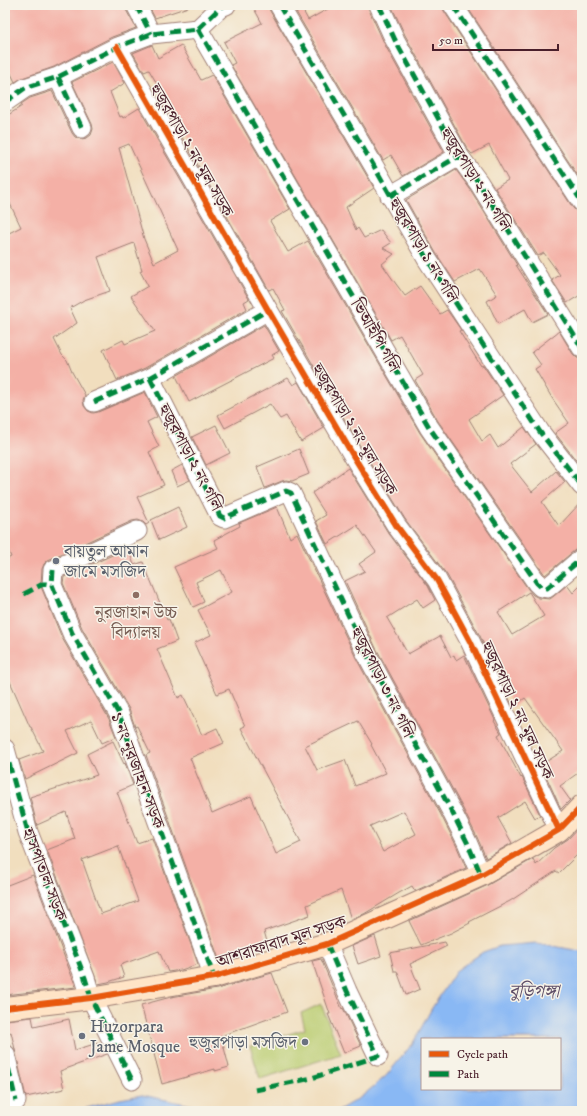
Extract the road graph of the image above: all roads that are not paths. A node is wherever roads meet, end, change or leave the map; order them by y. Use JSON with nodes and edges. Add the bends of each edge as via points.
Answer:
{"nodes":[{"id":1,"x":136,"y":5,"type":"edge"},
{"id":2,"x":279,"y":5,"type":"edge"},
{"id":3,"x":378,"y":5,"type":"edge"},
{"id":4,"x":453,"y":5,"type":"edge"},
{"id":5,"x":222,"y":6,"type":"edge"},
{"id":6,"x":198,"y":28,"type":"junction"},
{"id":7,"x":151,"y":34,"type":"junction"},
{"id":8,"x":117,"y":47,"type":"junction"},
{"id":9,"x":58,"y":76,"type":"junction"},
{"id":10,"x":6,"y":100,"type":"edge"},
{"id":11,"x":82,"y":128,"type":"dead end"},
{"id":12,"x":459,"y":156,"type":"junction"},
{"id":13,"x":390,"y":196,"type":"junction"},
{"id":14,"x":582,"y":202,"type":"edge"},
{"id":15,"x":268,"y":310,"type":"junction"},
{"id":16,"x":582,"y":348,"type":"edge"},
{"id":17,"x":150,"y":378,"type":"junction"},
{"id":18,"x":94,"y":402,"type":"dead end"},
{"id":19,"x":580,"y":481,"type":"edge"},
{"id":20,"x":286,"y":491,"type":"joint"},
{"id":21,"x":137,"y":531,"type":"dead end"},
{"id":22,"x":582,"y":558,"type":"edge"},
{"id":23,"x":5,"y":749,"type":"edge"},
{"id":24,"x":582,"y":806,"type":"edge"},
{"id":25,"x":559,"y":830,"type":"junction"},
{"id":26,"x":481,"y":875,"type":"junction"},
{"id":27,"x":327,"y":944,"type":"junction"},
{"id":28,"x":214,"y":977,"type":"junction"},
{"id":29,"x":91,"y":998,"type":"junction"},
{"id":30,"x":5,"y":1008,"type":"edge"},
{"id":31,"x":5,"y":1054,"type":"edge"},
{"id":32,"x":378,"y":1056,"type":"dead end"},
{"id":33,"x":132,"y":1080,"type":"dead end"},
{"id":34,"x":16,"y":1101,"type":"dead end"}],
"edges":[{"from":1,"to":7,"type":"street"},
{"from":2,"to":13,"type":"street","name":"হুজুরপাড়া ১ নং গলি"},
{"from":3,"to":12,"type":"street","name":"হুজুরপাড়া ২ নং গলি"},
{"from":4,"to":14,"type":"street"},
{"from":5,"to":6,"type":"street"},
{"from":6,"to":7,"type":"street"},
{"from":6,"to":22,"type":"street","name":"ভিআইপি গলি","via":[[429,427],[537,583],[547,588]]},
{"from":7,"to":8,"type":"street"},
{"from":8,"to":9,"type":"street"},
{"from":8,"to":15,"type":"street","name":"হুজুরপাড়া ২ নং মূল সড়ক"},
{"from":9,"to":10,"type":"street","via":[[25,88]]},
{"from":9,"to":11,"type":"street"},
{"from":12,"to":13,"type":"street"},
{"from":12,"to":16,"type":"street","name":"হুজুরপাড়া ২ নং গলি","via":[[479,183]]},
{"from":13,"to":19,"type":"street","name":"হুজুরপাড়া ১ নং গলি","via":[[427,259],[540,432]]},
{"from":15,"to":17,"type":"street"},
{"from":15,"to":25,"type":"street","name":"হুজুরপাড়া ২ নং মূল সড়ক","via":[[396,525],[437,580],[470,641]]},
{"from":17,"to":18,"type":"street"},
{"from":17,"to":20,"type":"street","name":"হুজুরপাড়া ২ নং গলি","via":[[220,516],[224,518]]},
{"from":20,"to":26,"type":"street","name":"হুজুরপাড়া ৩ নং গলি","via":[[291,493],[366,653],[451,810]]},
{"from":21,"to":28,"type":"street","name":"১ নং নূরজাহান সড়ক","via":[[53,570],[52,585],[72,633],[119,714]]},
{"from":23,"to":29,"type":"street","name":"হাসপাতাল সড়ক","via":[[28,832]]},
{"from":24,"to":25,"type":"street","name":"আশরাফাবাদ মূল সড়ক"},
{"from":25,"to":26,"type":"street","name":"আশরাফাবাদ মূল সড়ক"},
{"from":26,"to":27,"type":"street","name":"আশরাফাবাদ মূল সড়ক"},
{"from":27,"to":28,"type":"street","name":"আশরাফাবাদ মূল সড়ক"},
{"from":27,"to":32,"type":"street"},
{"from":28,"to":29,"type":"street","name":"আশরাফাবাদ মূল সড়ক"},
{"from":29,"to":30,"type":"street","name":"আশরাফাবাদ মূল সড়ক"},
{"from":29,"to":33,"type":"street","name":"হাসপাতাল সড়ক"},
{"from":31,"to":34,"type":"street"}]}
